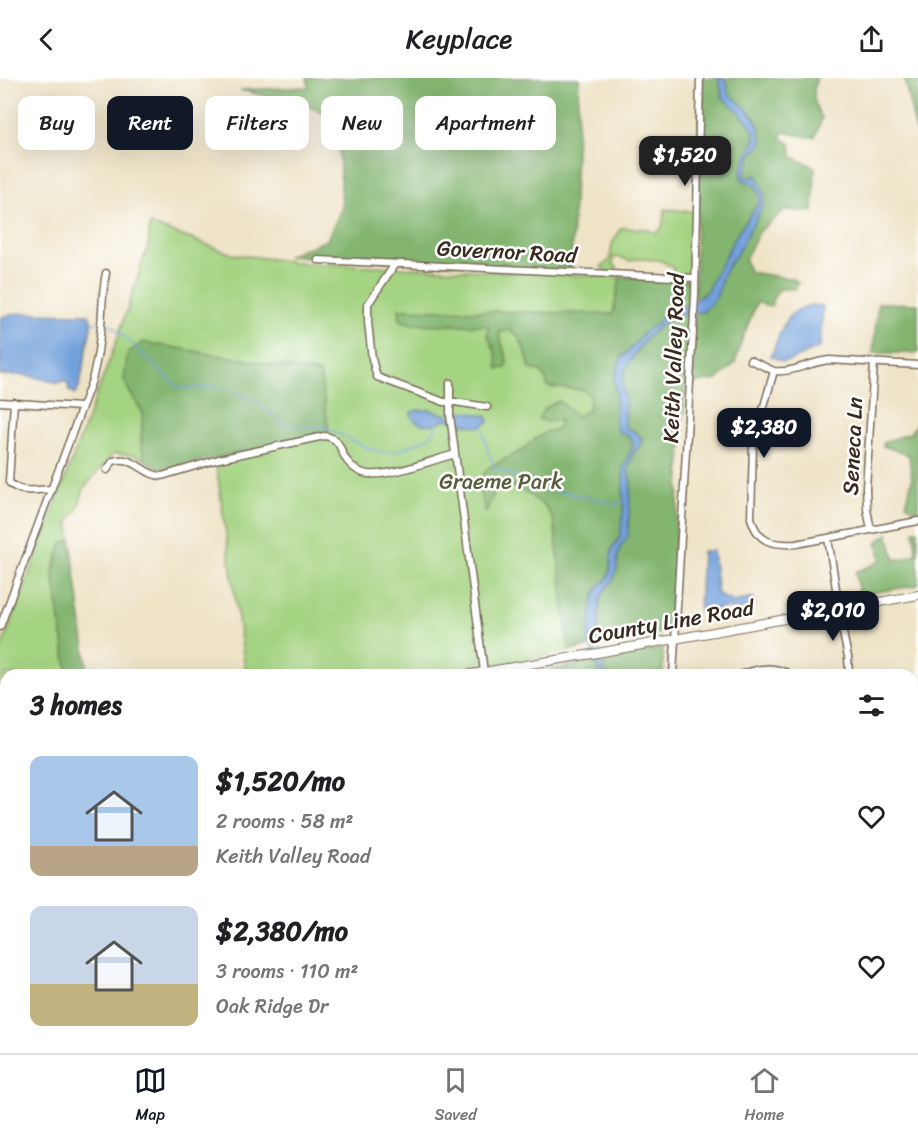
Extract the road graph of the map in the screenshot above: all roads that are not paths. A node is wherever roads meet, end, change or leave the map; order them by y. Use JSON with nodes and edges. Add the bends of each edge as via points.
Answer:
{"nodes":[{"id":1,"x":700,"y":78,"type":"edge"},
{"id":2,"x":318,"y":260,"type":"dead end"},
{"id":3,"x":395,"y":264,"type":"junction"},
{"id":4,"x":106,"y":273,"type":"dead end"},
{"id":5,"x":694,"y":278,"type":"junction"},
{"id":6,"x":750,"y":360,"type":"dead end"},
{"id":7,"x":874,"y":363,"type":"junction"},
{"id":8,"x":918,"y":365,"type":"edge"},
{"id":9,"x":774,"y":372,"type":"junction"},
{"id":10,"x":450,"y":383,"type":"dead end"},
{"id":11,"x":0,"y":402,"type":"edge"},
{"id":12,"x":15,"y":402,"type":"junction"},
{"id":13,"x":450,"y":402,"type":"junction"},
{"id":14,"x":81,"y":407,"type":"junction"},
{"id":15,"x":487,"y":407,"type":"dead end"},
{"id":16,"x":455,"y":454,"type":"junction"},
{"id":17,"x":107,"y":470,"type":"dead end"},
{"id":18,"x":51,"y":489,"type":"junction"},
{"id":19,"x":918,"y":521,"type":"edge"},
{"id":20,"x":871,"y":530,"type":"junction"},
{"id":21,"x":828,"y":538,"type":"junction"},
{"id":22,"x":918,"y":595,"type":"edge"},
{"id":23,"x":840,"y":609,"type":"junction"},
{"id":24,"x":0,"y":627,"type":"edge"},
{"id":25,"x":676,"y":639,"type":"junction"},
{"id":26,"x":484,"y":669,"type":"edge"},
{"id":27,"x":502,"y":669,"type":"edge"},
{"id":28,"x":674,"y":669,"type":"edge"},
{"id":29,"x":761,"y":669,"type":"edge"},
{"id":30,"x":777,"y":669,"type":"edge"},
{"id":31,"x":849,"y":669,"type":"edge"}],
"edges":[{"from":1,"to":5,"type":"street","name":"Keith Valley Road"},
{"from":2,"to":3,"type":"street","name":"Governor Road"},
{"from":3,"to":5,"type":"street","name":"Governor Road"},
{"from":3,"to":13,"type":"street","via":[[368,304],[377,377]]},
{"from":4,"to":14,"type":"street","via":[[100,341],[92,380]]},
{"from":5,"to":25,"type":"street","name":"Keith Valley Road"},
{"from":6,"to":9,"type":"street"},
{"from":7,"to":8,"type":"street"},
{"from":7,"to":9,"type":"street","via":[[817,361]]},
{"from":7,"to":20,"type":"street","name":"Seneca Ln","via":[[866,488]]},
{"from":9,"to":21,"type":"street","via":[[753,445],[753,526],[774,544]]},
{"from":10,"to":13,"type":"street"},
{"from":11,"to":12,"type":"street"},
{"from":12,"to":14,"type":"street"},
{"from":12,"to":18,"type":"street","via":[[9,482],[16,489]]},
{"from":13,"to":15,"type":"street"},
{"from":13,"to":16,"type":"street"},
{"from":14,"to":18,"type":"street"},
{"from":16,"to":17,"type":"street","via":[[391,472],[366,474],[346,460],[334,439],[324,436],[162,476],[124,460],[113,461]]},
{"from":16,"to":26,"type":"street"},
{"from":18,"to":24,"type":"street"},
{"from":19,"to":20,"type":"street"},
{"from":20,"to":21,"type":"street"},
{"from":21,"to":23,"type":"street"},
{"from":22,"to":23,"type":"main road","name":"County Line Road"},
{"from":23,"to":25,"type":"main road","name":"County Line Road"},
{"from":23,"to":31,"type":"street"},
{"from":25,"to":27,"type":"main road","name":"County Line Road"},
{"from":25,"to":28,"type":"street","name":"Keith Valley Road"},
{"from":29,"to":30,"type":"street"}]}
